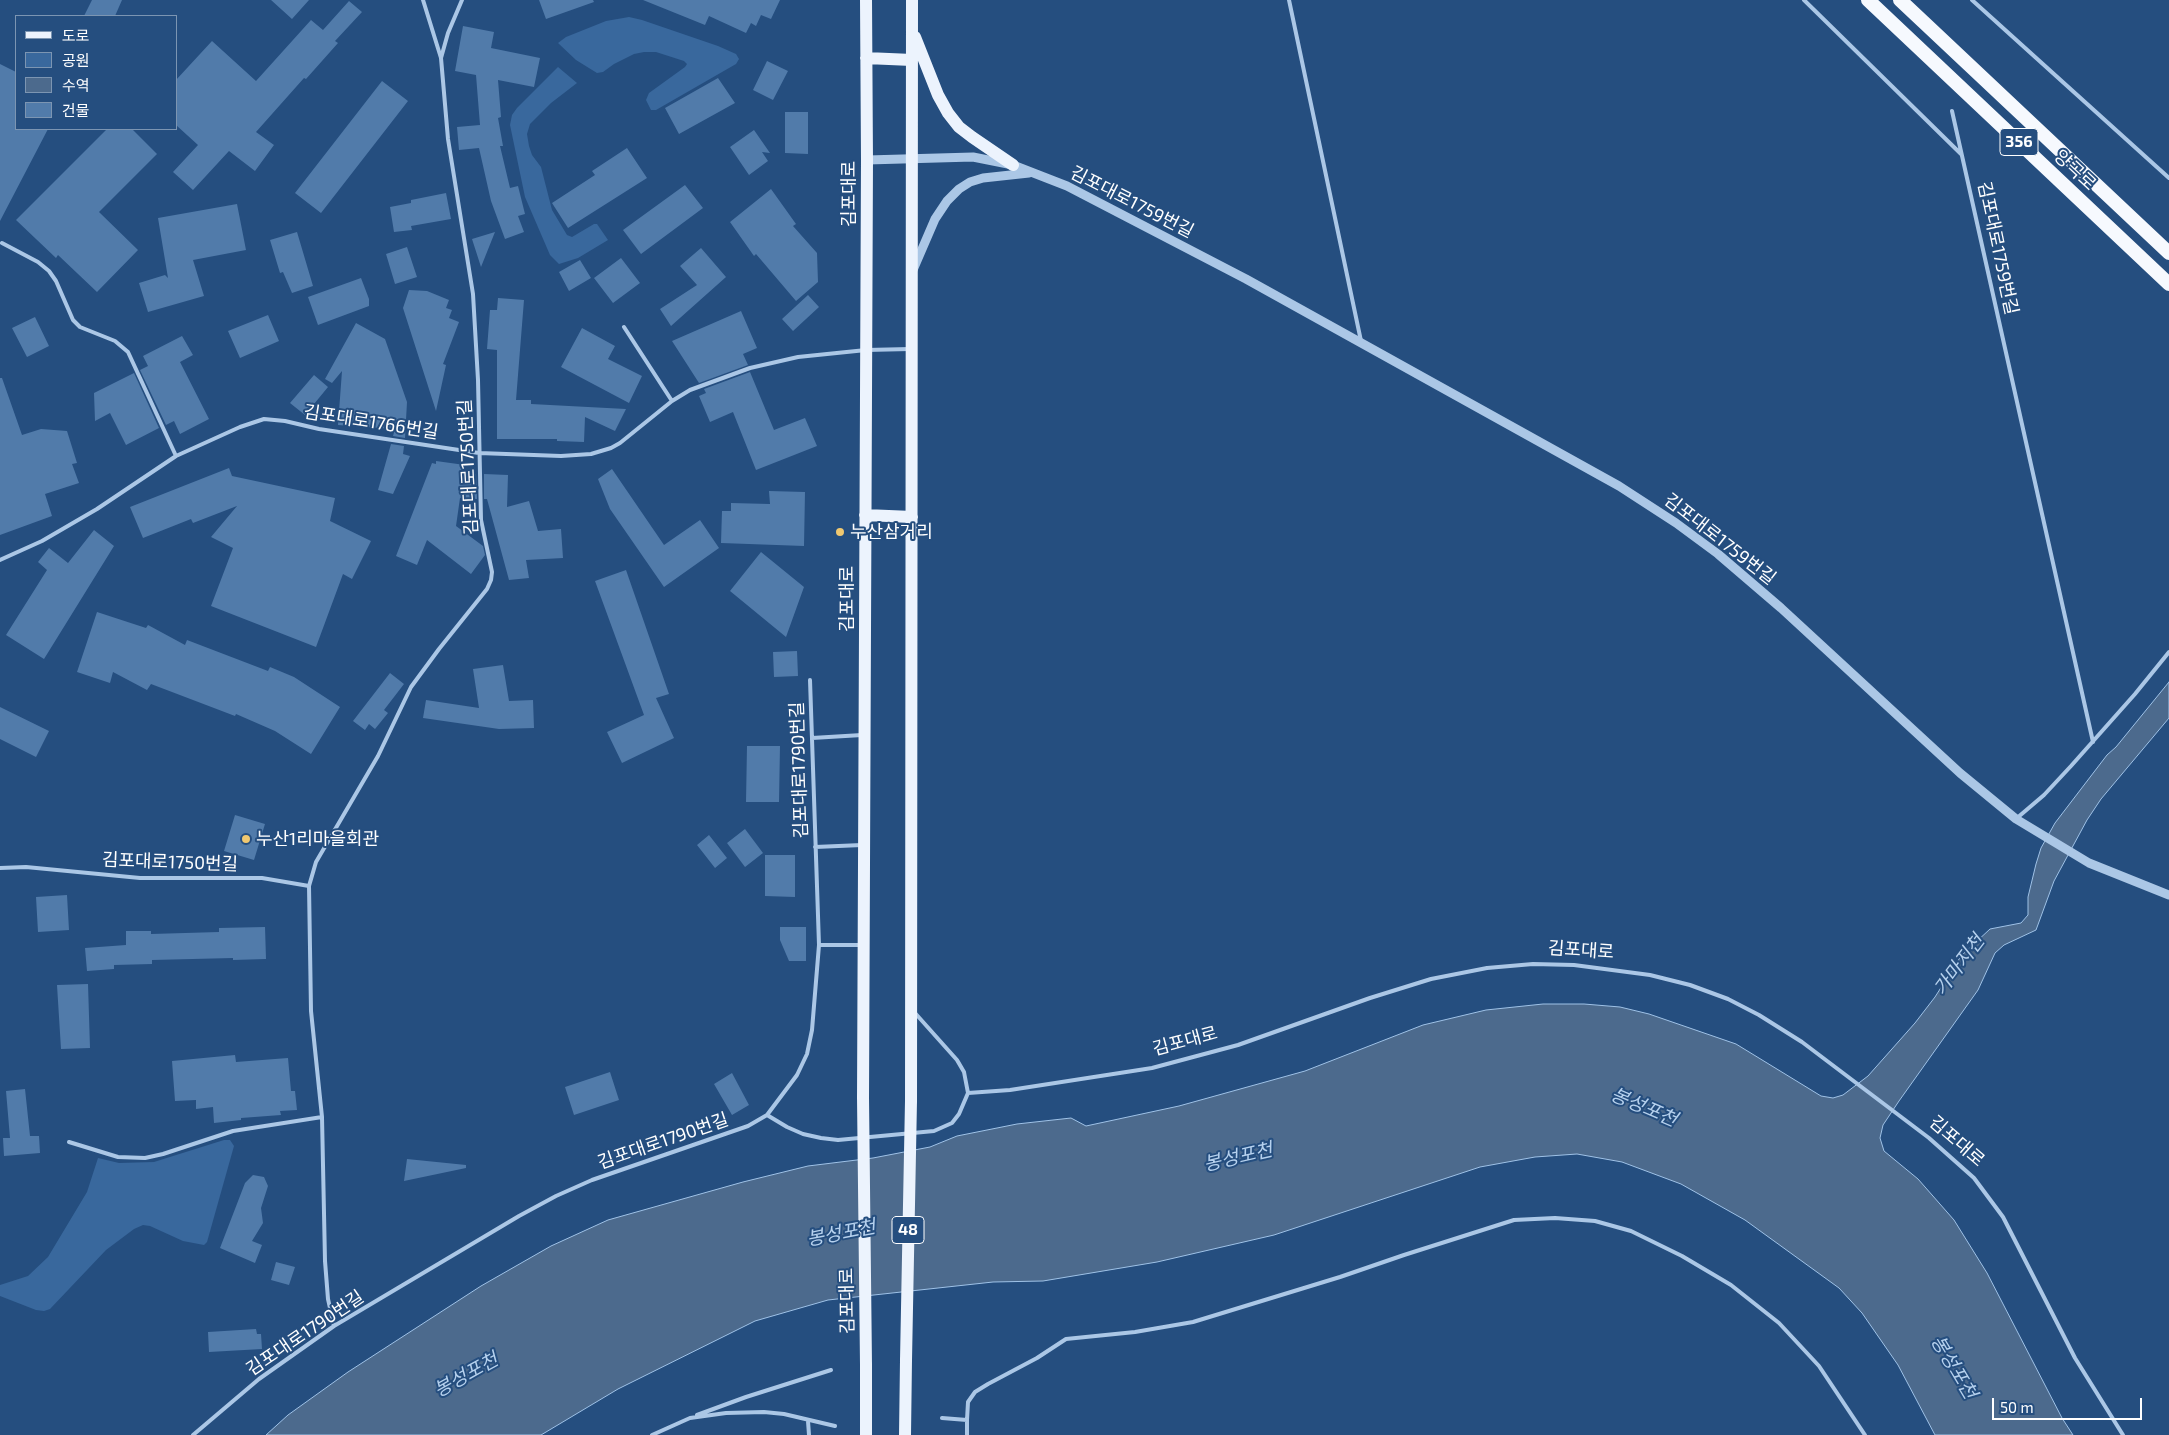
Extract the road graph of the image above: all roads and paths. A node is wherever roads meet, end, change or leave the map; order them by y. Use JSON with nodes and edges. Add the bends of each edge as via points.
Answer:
{"nodes":[{"id":1,"x":423,"y":0,"type":"edge"},
{"id":2,"x":462,"y":0,"type":"edge"},
{"id":3,"x":866,"y":0,"type":"edge"},
{"id":4,"x":912,"y":0,"type":"edge"},
{"id":5,"x":1289,"y":0,"type":"edge"},
{"id":6,"x":1804,"y":0,"type":"edge"},
{"id":7,"x":1868,"y":0,"type":"edge"},
{"id":8,"x":1900,"y":0,"type":"edge"},
{"id":9,"x":1972,"y":0,"type":"edge"},
{"id":10,"x":912,"y":28,"type":"junction"},
{"id":11,"x":441,"y":58,"type":"junction"},
{"id":12,"x":866,"y":58,"type":"junction"},
{"id":13,"x":912,"y":60,"type":"junction"},
{"id":14,"x":1952,"y":111,"type":"dead end"},
{"id":15,"x":1961,"y":154,"type":"junction"},
{"id":16,"x":912,"y":159,"type":"junction"},
{"id":17,"x":867,"y":160,"type":"junction"},
{"id":18,"x":1013,"y":165,"type":"junction"},
{"id":19,"x":1033,"y":173,"type":"junction"},
{"id":20,"x":2169,"y":178,"type":"edge"},
{"id":21,"x":2,"y":243,"type":"dead end"},
{"id":22,"x":2169,"y":253,"type":"edge"},
{"id":23,"x":912,"y":272,"type":"junction"},
{"id":24,"x":2169,"y":284,"type":"edge"},
{"id":25,"x":624,"y":327,"type":"dead end"},
{"id":26,"x":1362,"y":343,"type":"junction"},
{"id":27,"x":912,"y":349,"type":"junction"},
{"id":28,"x":866,"y":350,"type":"junction"},
{"id":29,"x":672,"y":402,"type":"junction"},
{"id":30,"x":479,"y":453,"type":"junction"},
{"id":31,"x":176,"y":456,"type":"junction"},
{"id":32,"x":865,"y":515,"type":"junction"},
{"id":33,"x":912,"y":516,"type":"junction"},
{"id":34,"x":0,"y":560,"type":"edge"},
{"id":35,"x":2169,"y":652,"type":"edge"},
{"id":36,"x":810,"y":680,"type":"dead end"},
{"id":37,"x":864,"y":735,"type":"junction"},
{"id":38,"x":812,"y":738,"type":"junction"},
{"id":39,"x":2093,"y":742,"type":"junction"},
{"id":40,"x":2016,"y":819,"type":"junction"},
{"id":41,"x":864,"y":845,"type":"junction"},
{"id":42,"x":815,"y":846,"type":"junction"},
{"id":43,"x":0,"y":868,"type":"edge"},
{"id":44,"x":309,"y":886,"type":"junction"},
{"id":45,"x":2169,"y":895,"type":"edge"},
{"id":46,"x":819,"y":945,"type":"junction"},
{"id":47,"x":864,"y":945,"type":"junction"},
{"id":48,"x":911,"y":1009,"type":"junction"},
{"id":49,"x":968,"y":1092,"type":"junction"},
{"id":50,"x":767,"y":1115,"type":"junction"},
{"id":51,"x":322,"y":1117,"type":"junction"},
{"id":52,"x":69,"y":1142,"type":"dead end"},
{"id":53,"x":334,"y":1326,"type":"junction"},
{"id":54,"x":831,"y":1370,"type":"dead end"},
{"id":55,"x":690,"y":1418,"type":"junction"},
{"id":56,"x":942,"y":1418,"type":"dead end"},
{"id":57,"x":808,"y":1420,"type":"junction"},
{"id":58,"x":967,"y":1420,"type":"junction"},
{"id":59,"x":835,"y":1426,"type":"dead end"},
{"id":60,"x":193,"y":1435,"type":"edge"},
{"id":61,"x":652,"y":1435,"type":"edge"},
{"id":62,"x":809,"y":1435,"type":"edge"},
{"id":63,"x":866,"y":1435,"type":"edge"},
{"id":64,"x":906,"y":1435,"type":"edge"},
{"id":65,"x":967,"y":1435,"type":"edge"},
{"id":66,"x":1865,"y":1435,"type":"edge"},
{"id":67,"x":2123,"y":1435,"type":"edge"}],
"edges":[{"from":1,"to":11,"type":"lane"},
{"from":2,"to":11,"type":"lane","name":"김포대로1750번길"},
{"from":3,"to":12,"type":"main road","name":"김포대로"},
{"from":4,"to":10,"type":"main road","number":"48"},
{"from":5,"to":26,"type":"lane"},
{"from":6,"to":15,"type":"lane"},
{"from":7,"to":24,"type":"highway","name":"양곡로","number":"356"},
{"from":8,"to":22,"type":"highway","name":"양곡로","number":"356"},
{"from":9,"to":20,"type":"lane"},
{"from":10,"to":13,"type":"main road","number":"48"},
{"from":10,"to":18,"type":"main road","via":[[948,113],[959,127]]},
{"from":11,"to":30,"type":"lane","name":"김포대로1750번길","via":[[448,139],[473,294]]},
{"from":12,"to":13,"type":"main road"},
{"from":12,"to":17,"type":"main road","name":"김포대로"},
{"from":13,"to":16,"type":"main road","number":"48"},
{"from":14,"to":15,"type":"lane","name":"김포대로1759번길"},
{"from":15,"to":39,"type":"lane","name":"김포대로1759번길"},
{"from":16,"to":17,"type":"street","name":"김포대로1759번길"},
{"from":16,"to":18,"type":"street","name":"김포대로1759번길","via":[[973,156]]},
{"from":16,"to":23,"type":"main road","number":"48"},
{"from":17,"to":28,"type":"main road","name":"김포대로"},
{"from":18,"to":19,"type":"street","name":"김포대로1759번길"},
{"from":19,"to":23,"type":"street","via":[[984,178],[959,189],[936,219]]},
{"from":19,"to":26,"type":"street","name":"김포대로1759번길","via":[[1076,190]]},
{"from":21,"to":31,"type":"lane","via":[[49,271],[80,327],[115,341],[128,352]]},
{"from":23,"to":27,"type":"main road","number":"48"},
{"from":25,"to":29,"type":"lane"},
{"from":26,"to":40,"type":"street","name":"김포대로1759번길","via":[[1619,486],[1676,523],[1781,608],[1960,773]]},
{"from":27,"to":28,"type":"lane","name":"김포대로1766번길"},
{"from":27,"to":33,"type":"main road","number":"48"},
{"from":28,"to":29,"type":"lane","name":"김포대로1766번길","via":[[798,357],[750,368],[707,383]]},
{"from":28,"to":32,"type":"main road","name":"김포대로"},
{"from":29,"to":30,"type":"lane","name":"김포대로1766번길","via":[[620,443],[600,452],[561,456]]},
{"from":30,"to":31,"type":"lane","name":"김포대로1766번길","via":[[264,419]]},
{"from":30,"to":44,"type":"lane","name":"김포대로1750번길","via":[[481,520],[491,580],[411,687],[378,756],[316,862]]},
{"from":31,"to":34,"type":"lane","name":"김포대로1766번길","via":[[97,509],[42,541]]},
{"from":32,"to":33,"type":"main road"},
{"from":32,"to":37,"type":"main road","name":"김포대로"},
{"from":33,"to":48,"type":"main road","number":"48"},
{"from":35,"to":39,"type":"lane"},
{"from":36,"to":38,"type":"lane","name":"김포대로1790번길"},
{"from":37,"to":38,"type":"lane"},
{"from":37,"to":41,"type":"main road","name":"김포대로"},
{"from":38,"to":42,"type":"lane","name":"김포대로1790번길"},
{"from":39,"to":40,"type":"lane","via":[[2044,795]]},
{"from":40,"to":45,"type":"street","name":"김포대로1759번길","via":[[2089,863]]},
{"from":41,"to":42,"type":"lane"},
{"from":41,"to":47,"type":"main road","name":"김포대로"},
{"from":42,"to":46,"type":"lane","name":"김포대로1790번길"},
{"from":43,"to":44,"type":"lane","name":"김포대로1750번길","via":[[26,867],[140,878],[262,878]]},
{"from":44,"to":51,"type":"lane","name":"김포대로1750번길","via":[[311,1011]]},
{"from":46,"to":47,"type":"lane"},
{"from":46,"to":50,"type":"lane","name":"김포대로1790번길","via":[[812,1030],[806,1054],[797,1075]]},
{"from":47,"to":63,"type":"main road","name":"김포대로","bridge":true},
{"from":48,"to":49,"type":"lane","via":[[958,1060]]},
{"from":48,"to":64,"type":"main road","number":"48","bridge":true},
{"from":49,"to":50,"type":"lane","via":[[952,1123],[934,1131],[838,1140],[803,1134]]},
{"from":49,"to":67,"type":"lane","name":"김포대로","via":[[1010,1090],[1152,1068],[1238,1046],[1370,998],[1487,968],[1533,964],[1611,969],[1690,985],[1728,999],[1758,1015],[1832,1063],[1929,1138],[1974,1178],[2003,1217],[2075,1358]]},
{"from":50,"to":53,"type":"lane","name":"김포대로1790번길","via":[[748,1126],[632,1165],[556,1196]]},
{"from":51,"to":52,"type":"lane","via":[[233,1131],[145,1158],[118,1157]]},
{"from":51,"to":53,"type":"lane","name":"김포대로1750번길","via":[[325,1261]]},
{"from":53,"to":60,"type":"lane","name":"김포대로1790번길","via":[[259,1379]]},
{"from":54,"to":55,"type":"lane","via":[[746,1396]]},
{"from":55,"to":57,"type":"lane","via":[[764,1412]]},
{"from":55,"to":61,"type":"lane"},
{"from":56,"to":58,"type":"lane"},
{"from":57,"to":59,"type":"lane"},
{"from":57,"to":62,"type":"lane"},
{"from":58,"to":65,"type":"lane"},
{"from":58,"to":66,"type":"lane","via":[[968,1402],[975,1392],[1066,1339],[1193,1322],[1514,1220],[1555,1218],[1595,1221],[1631,1231],[1731,1285],[1779,1323],[1812,1358]]}]}
